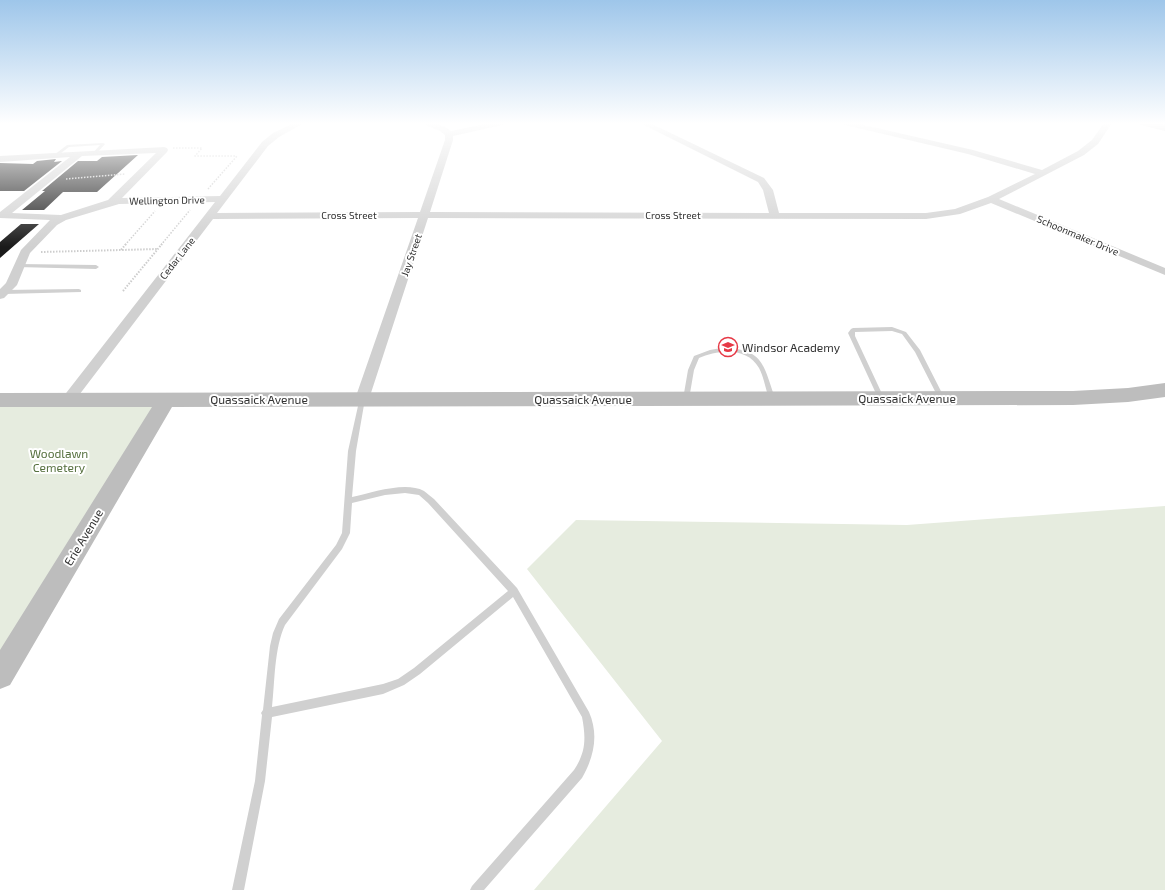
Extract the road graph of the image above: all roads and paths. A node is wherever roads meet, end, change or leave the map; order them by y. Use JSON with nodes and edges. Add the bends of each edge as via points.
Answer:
{"nodes":[{"id":1,"x":66,"y":165,"type":"edge"},
{"id":2,"x":150,"y":165,"type":"edge"},
{"id":3,"x":229,"y":165,"type":"edge"},
{"id":4,"x":249,"y":165,"type":"edge"},
{"id":5,"x":441,"y":165,"type":"edge"},
{"id":6,"x":729,"y":165,"type":"edge"},
{"id":7,"x":1014,"y":165,"type":"edge"},
{"id":8,"x":1058,"y":165,"type":"edge"},
{"id":9,"x":1043,"y":173,"type":"junction"},
{"id":10,"x":140,"y":174,"type":"junction"},
{"id":11,"x":61,"y":179,"type":"dead end"},
{"id":12,"x":223,"y":199,"type":"junction"},
{"id":13,"x":991,"y":199,"type":"junction"},
{"id":14,"x":165,"y":200,"type":"junction"},
{"id":15,"x":198,"y":200,"type":"junction"},
{"id":16,"x":112,"y":202,"type":"junction"},
{"id":17,"x":2,"y":215,"type":"edge"},
{"id":18,"x":424,"y":215,"type":"junction"},
{"id":19,"x":775,"y":215,"type":"junction"},
{"id":20,"x":211,"y":216,"type":"junction"},
{"id":21,"x":62,"y":218,"type":"junction"},
{"id":22,"x":158,"y":249,"type":"junction"},
{"id":23,"x":121,"y":250,"type":"junction"},
{"id":24,"x":25,"y":252,"type":"junction"},
{"id":25,"x":19,"y":266,"type":"junction"},
{"id":26,"x":96,"y":267,"type":"dead end"},
{"id":27,"x":1165,"y":272,"type":"edge"},
{"id":28,"x":79,"y":291,"type":"dead end"},
{"id":29,"x":123,"y":291,"type":"dead end"},
{"id":30,"x":2,"y":293,"type":"edge"},
{"id":31,"x":1165,"y":390,"type":"edge"},
{"id":32,"x":772,"y":398,"type":"junction"},
{"id":33,"x":881,"y":398,"type":"junction"},
{"id":34,"x":942,"y":398,"type":"junction"},
{"id":35,"x":167,"y":399,"type":"junction"},
{"id":36,"x":362,"y":399,"type":"junction"},
{"id":37,"x":686,"y":399,"type":"junction"},
{"id":38,"x":0,"y":400,"type":"edge"},
{"id":39,"x":68,"y":400,"type":"junction"},
{"id":40,"x":349,"y":501,"type":"junction"},
{"id":41,"x":514,"y":591,"type":"junction"},
{"id":42,"x":0,"y":675,"type":"edge"},
{"id":43,"x":266,"y":713,"type":"junction"},
{"id":44,"x":238,"y":890,"type":"edge"},
{"id":45,"x":476,"y":890,"type":"edge"}],
"edges":[{"from":1,"to":17,"type":"street"},
{"from":2,"to":10,"type":"street"},
{"from":3,"to":15,"type":"path"},
{"from":4,"to":12,"type":"street","name":"Cedar Lane"},
{"from":5,"to":18,"type":"street","name":"Jay Street"},
{"from":6,"to":19,"type":"street","via":[[761,180],[768,190]]},
{"from":7,"to":9,"type":"street"},
{"from":8,"to":9,"type":"street","name":"Cross Street"},
{"from":9,"to":13,"type":"street","name":"Cross Street"},
{"from":10,"to":11,"type":"path"},
{"from":10,"to":16,"type":"street"},
{"from":12,"to":15,"type":"street","name":"Wellington Drive"},
{"from":12,"to":20,"type":"street","name":"Cedar Lane"},
{"from":13,"to":19,"type":"street","name":"Cross Street","via":[[956,212],[926,216]]},
{"from":13,"to":27,"type":"street","name":"Schoonmaker Drive"},
{"from":14,"to":15,"type":"street","name":"Wellington Drive"},
{"from":14,"to":16,"type":"street","name":"Wellington Drive"},
{"from":14,"to":23,"type":"path"},
{"from":15,"to":22,"type":"path"},
{"from":16,"to":21,"type":"street"},
{"from":17,"to":21,"type":"street"},
{"from":18,"to":19,"type":"street","name":"Cross Street"},
{"from":18,"to":20,"type":"street","name":"Cross Street"},
{"from":18,"to":36,"type":"street","name":"Jay Street"},
{"from":20,"to":39,"type":"street","name":"Cedar Lane"},
{"from":21,"to":24,"type":"street","via":[[53,223]]},
{"from":22,"to":23,"type":"path"},
{"from":22,"to":29,"type":"path"},
{"from":23,"to":24,"type":"path"},
{"from":24,"to":25,"type":"street"},
{"from":25,"to":26,"type":"lane"},
{"from":25,"to":30,"type":"street","via":[[11,285]]},
{"from":28,"to":30,"type":"lane"},
{"from":31,"to":34,"type":"main road","name":"Quassaick Avenue","via":[[1080,398]]},
{"from":32,"to":33,"type":"main road","name":"Quassaick Avenue"},
{"from":32,"to":37,"type":"main road","name":"Quassaick Avenue"},
{"from":32,"to":37,"type":"lane","via":[[761,367],[754,358],[742,352],[722,351],[707,352],[696,357]]},
{"from":33,"to":34,"type":"main road","name":"Quassaick Avenue"},
{"from":33,"to":34,"type":"lane","via":[[852,336],[853,330],[892,329],[904,333],[918,351]]},
{"from":35,"to":36,"type":"main road","name":"Quassaick Avenue"},
{"from":35,"to":39,"type":"main road","name":"Quassaick Avenue"},
{"from":35,"to":42,"type":"main road","name":"Erie Avenue"},
{"from":36,"to":37,"type":"main road","name":"Quassaick Avenue"},
{"from":36,"to":40,"type":"lane","via":[[352,451]]},
{"from":38,"to":39,"type":"main road","name":"Quassaick Avenue"},
{"from":40,"to":41,"type":"lane","via":[[397,491],[411,490],[421,493]]},
{"from":40,"to":43,"type":"lane","via":[[346,533],[339,547],[282,622],[277,633]]},
{"from":41,"to":43,"type":"lane","via":[[401,682],[384,689]]},
{"from":41,"to":45,"type":"lane","via":[[586,715],[590,746],[586,762],[578,774]]},
{"from":43,"to":44,"type":"lane","via":[[260,781]]}]}
